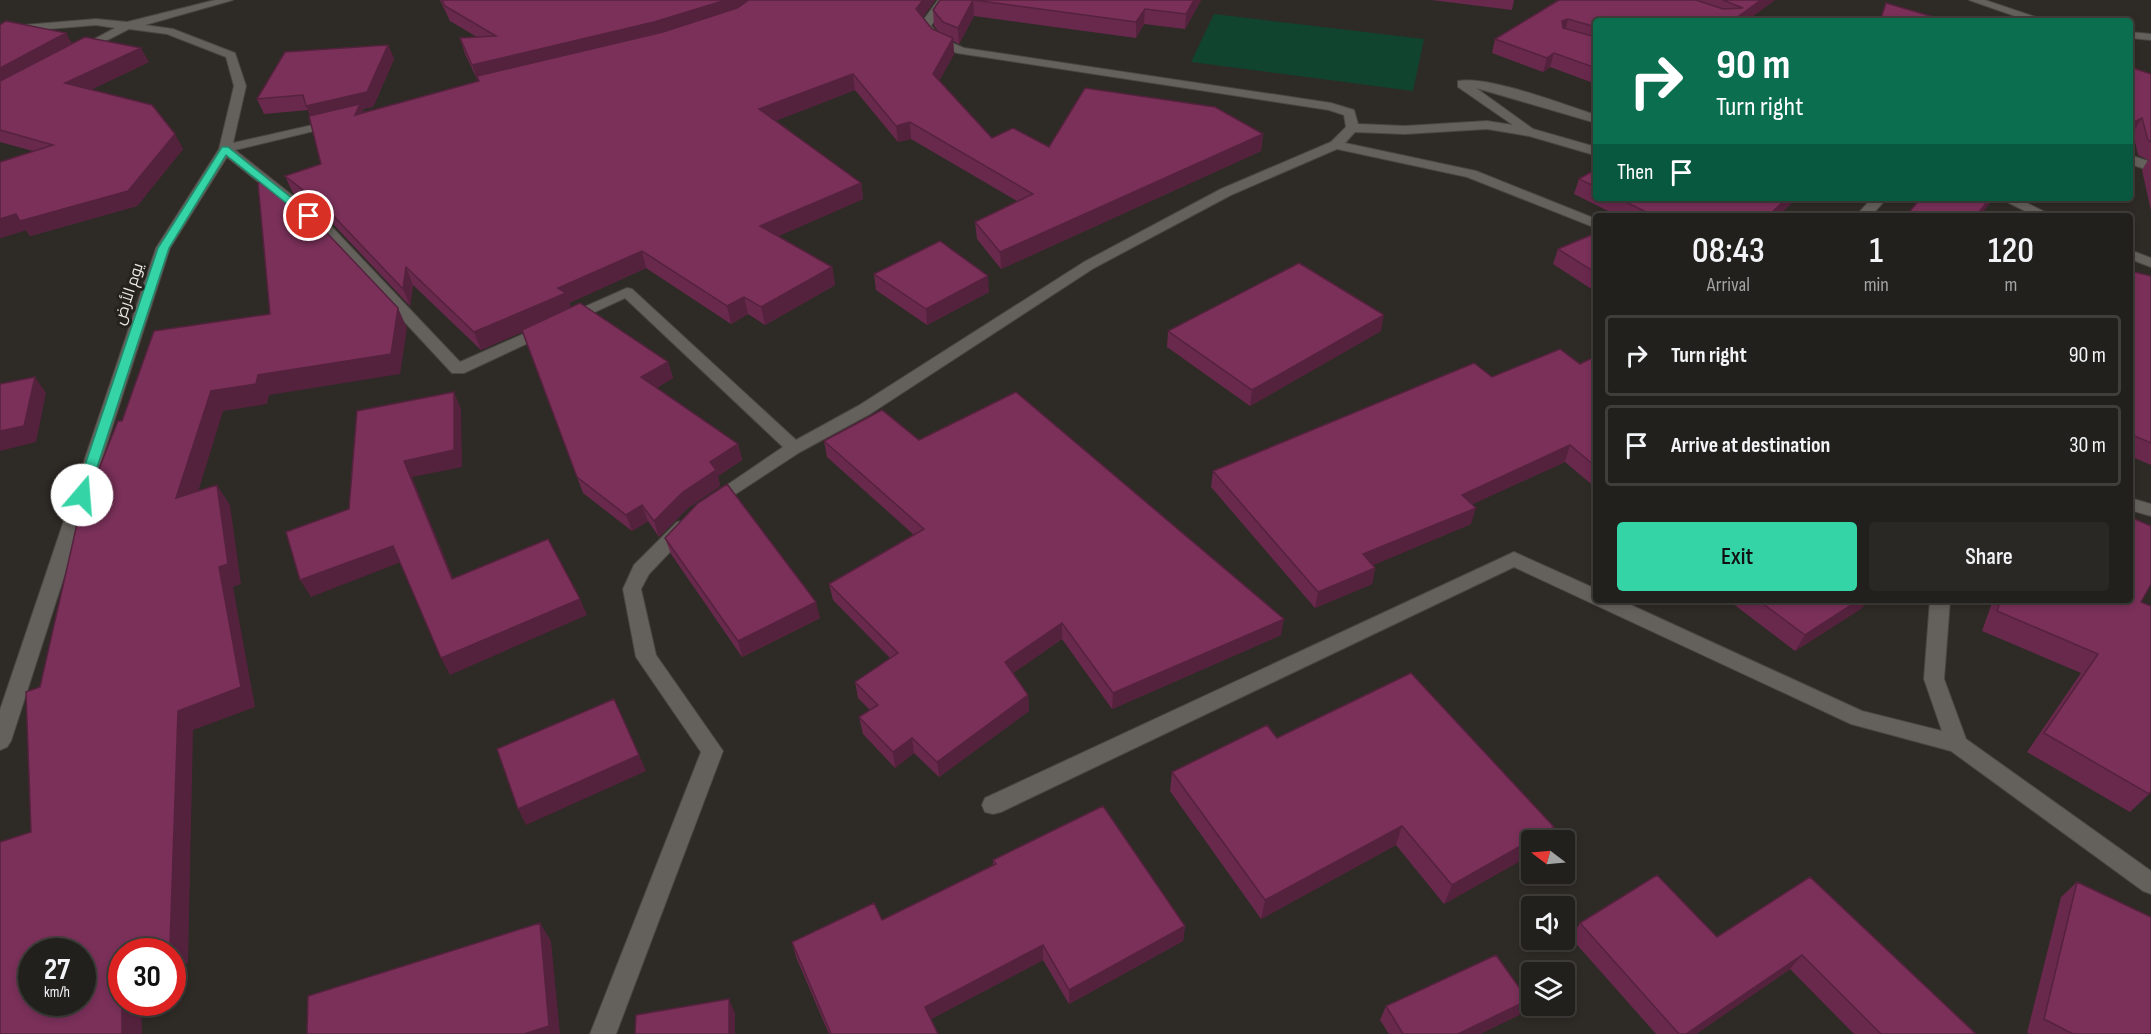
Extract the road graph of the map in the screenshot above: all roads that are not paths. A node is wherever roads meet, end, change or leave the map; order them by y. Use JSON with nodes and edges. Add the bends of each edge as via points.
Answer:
{"nodes":[{"id":1,"x":228,"y":0,"type":"edge"},
{"id":2,"x":943,"y":0,"type":"edge"},
{"id":3,"x":1974,"y":0,"type":"edge"},
{"id":4,"x":2031,"y":18,"type":"edge"},
{"id":5,"x":127,"y":26,"type":"junction"},
{"id":6,"x":1,"y":31,"type":"edge"},
{"id":7,"x":2133,"y":35,"type":"edge"},
{"id":8,"x":2151,"y":37,"type":"edge"},
{"id":9,"x":63,"y":60,"type":"edge"},
{"id":10,"x":352,"y":118,"type":"edge"},
{"id":11,"x":1593,"y":118,"type":"edge"},
{"id":12,"x":1352,"y":128,"type":"junction"},
{"id":13,"x":1531,"y":132,"type":"junction"},
{"id":14,"x":1336,"y":145,"type":"junction"},
{"id":15,"x":225,"y":149,"type":"junction"},
{"id":16,"x":1591,"y":150,"type":"dead end"},
{"id":17,"x":2133,"y":160,"type":"edge"},
{"id":18,"x":2151,"y":167,"type":"edge"},
{"id":19,"x":1877,"y":201,"type":"edge"},
{"id":20,"x":2013,"y":201,"type":"edge"},
{"id":21,"x":1866,"y":213,"type":"edge"},
{"id":22,"x":2039,"y":213,"type":"edge"},
{"id":23,"x":1593,"y":223,"type":"edge"},
{"id":24,"x":2133,"y":255,"type":"edge"},
{"id":25,"x":2151,"y":263,"type":"edge"},
{"id":26,"x":794,"y":448,"type":"junction"},
{"id":27,"x":2133,"y":505,"type":"edge"},
{"id":28,"x":2151,"y":510,"type":"edge"},
{"id":29,"x":1593,"y":596,"type":"edge"},
{"id":30,"x":1609,"y":603,"type":"edge"},
{"id":31,"x":1940,"y":603,"type":"edge"},
{"id":32,"x":0,"y":741,"type":"edge"},
{"id":33,"x":1957,"y":744,"type":"junction"},
{"id":34,"x":993,"y":805,"type":"dead end"},
{"id":35,"x":2151,"y":885,"type":"edge"},
{"id":36,"x":603,"y":1034,"type":"edge"}],
"edges":[{"from":1,"to":5,"type":"street"},
{"from":2,"to":12,"type":"street","via":[[925,26],[939,41],[961,51],[1331,107],[1350,113]]},
{"from":3,"to":4,"type":"street"},
{"from":5,"to":6,"type":"street","name":"يوم الأرض","via":[[96,22]]},
{"from":5,"to":9,"type":"street"},
{"from":5,"to":15,"type":"street","name":"يوم الأرض","via":[[169,31],[231,55],[240,87]]},
{"from":7,"to":8,"type":"street"},
{"from":10,"to":15,"type":"street"},
{"from":11,"to":13,"type":"street","via":[[1483,85],[1462,84]]},
{"from":12,"to":13,"type":"street","via":[[1487,125]]},
{"from":12,"to":14,"type":"street"},
{"from":13,"to":16,"type":"street"},
{"from":14,"to":23,"type":"street","via":[[1471,174]]},
{"from":14,"to":26,"type":"street","via":[[1226,192],[1089,265],[864,410]]},
{"from":15,"to":26,"type":"street","via":[[326,229],[458,369],[627,292]]},
{"from":15,"to":32,"type":"street","name":"يوم الأرض","via":[[164,248]]},
{"from":17,"to":18,"type":"street"},
{"from":19,"to":21,"type":"street"},
{"from":20,"to":22,"type":"street"},
{"from":24,"to":25,"type":"street"},
{"from":26,"to":36,"type":"street","via":[[695,514],[641,570],[633,589],[646,657],[712,751]]},
{"from":27,"to":28,"type":"street"},
{"from":29,"to":34,"type":"street","via":[[1514,559]]},
{"from":30,"to":33,"type":"street","via":[[1858,718]]},
{"from":31,"to":33,"type":"street","via":[[1934,679]]},
{"from":33,"to":35,"type":"street"}]}
